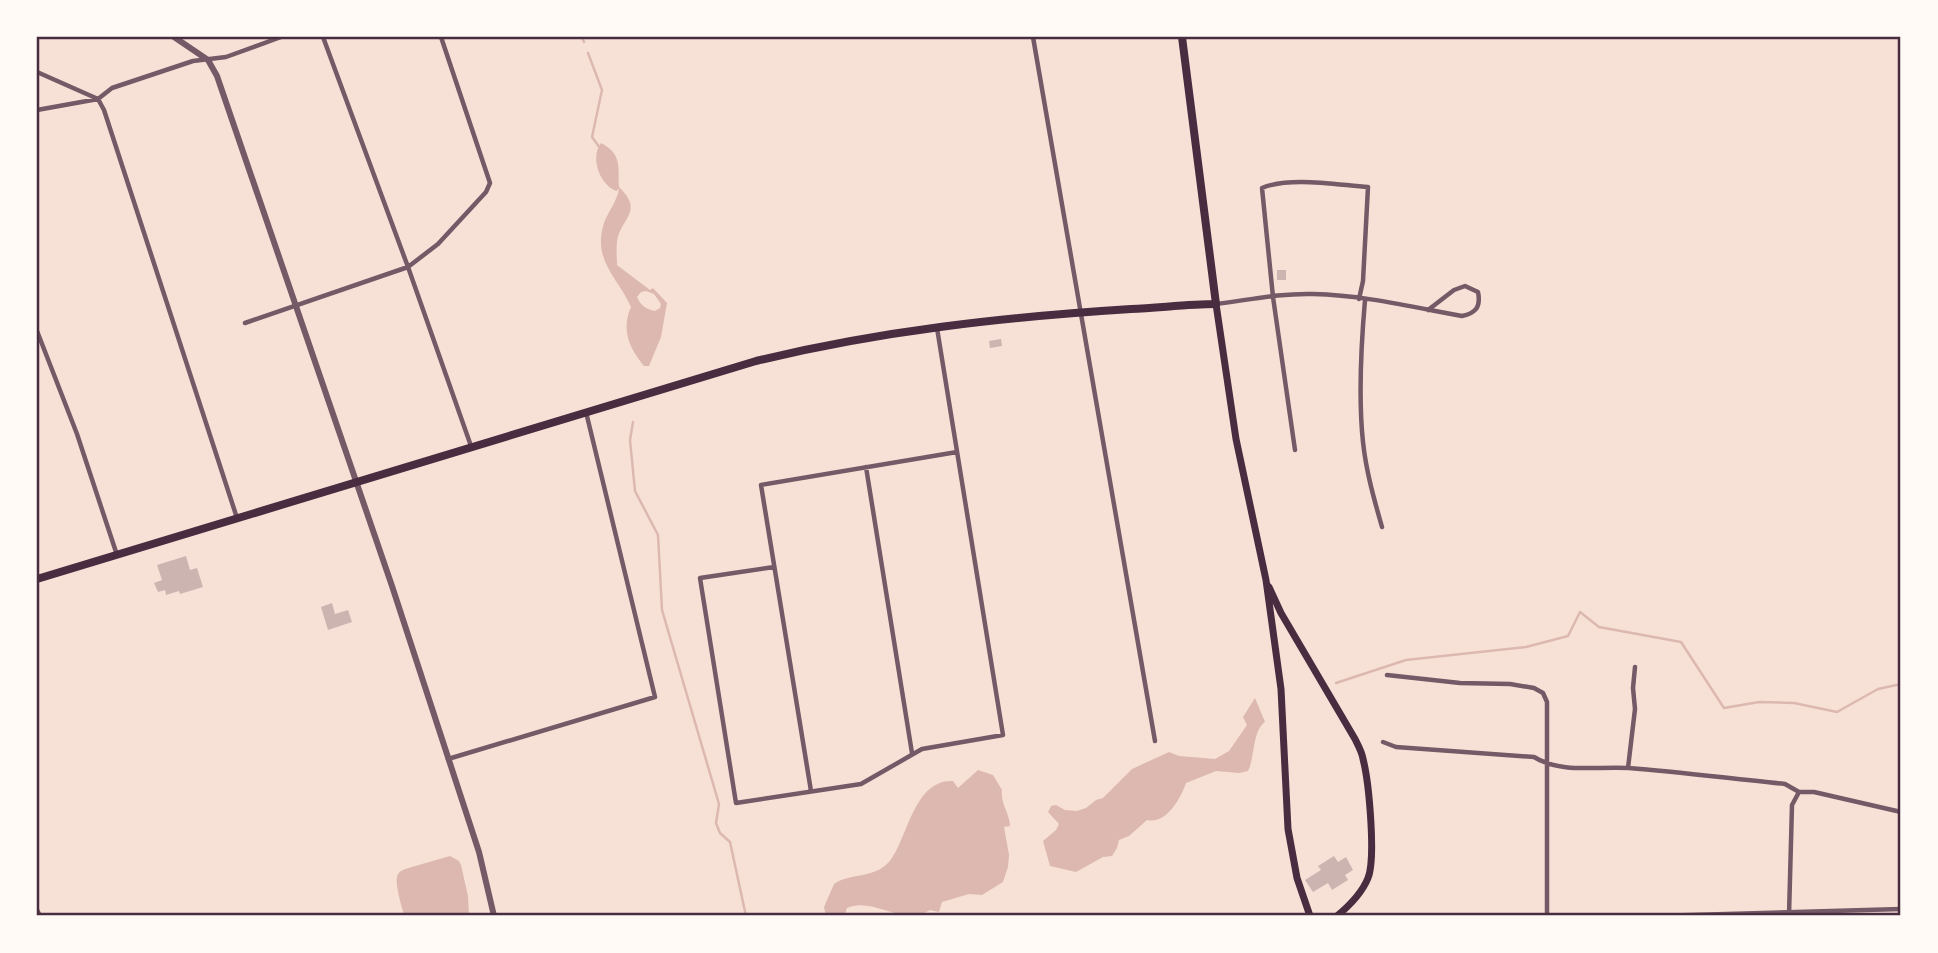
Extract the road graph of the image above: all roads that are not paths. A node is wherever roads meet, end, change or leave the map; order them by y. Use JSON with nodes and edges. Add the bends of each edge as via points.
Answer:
{"nodes":[{"id":1,"x":174,"y":37,"type":"edge"},
{"id":2,"x":281,"y":37,"type":"edge"},
{"id":3,"x":323,"y":37,"type":"edge"},
{"id":4,"x":441,"y":37,"type":"edge"},
{"id":5,"x":1033,"y":37,"type":"edge"},
{"id":6,"x":1182,"y":37,"type":"edge"},
{"id":7,"x":208,"y":60,"type":"junction"},
{"id":8,"x":37,"y":72,"type":"edge"},
{"id":9,"x":98,"y":99,"type":"junction"},
{"id":10,"x":37,"y":110,"type":"edge"},
{"id":11,"x":408,"y":267,"type":"junction"},
{"id":12,"x":1273,"y":298,"type":"junction"},
{"id":13,"x":1359,"y":299,"type":"junction"},
{"id":14,"x":1365,"y":300,"type":"junction"},
{"id":15,"x":1216,"y":304,"type":"junction"},
{"id":16,"x":295,"y":306,"type":"junction"},
{"id":17,"x":1428,"y":310,"type":"junction"},
{"id":18,"x":1080,"y":312,"type":"junction"},
{"id":19,"x":245,"y":323,"type":"dead end"},
{"id":20,"x":937,"y":327,"type":"junction"},
{"id":21,"x":37,"y":331,"type":"edge"},
{"id":22,"x":586,"y":412,"type":"junction"},
{"id":23,"x":471,"y":446,"type":"junction"},
{"id":24,"x":1295,"y":450,"type":"dead end"},
{"id":25,"x":957,"y":452,"type":"junction"},
{"id":26,"x":866,"y":467,"type":"junction"},
{"id":27,"x":357,"y":481,"type":"junction"},
{"id":28,"x":237,"y":518,"type":"junction"},
{"id":29,"x":1381,"y":527,"type":"dead end"},
{"id":30,"x":117,"y":555,"type":"junction"},
{"id":31,"x":774,"y":567,"type":"junction"},
{"id":32,"x":37,"y":579,"type":"edge"},
{"id":33,"x":1266,"y":580,"type":"junction"},
{"id":34,"x":1635,"y":667,"type":"dead end"},
{"id":35,"x":1387,"y":675,"type":"dead end"},
{"id":36,"x":1154,"y":741,"type":"dead end"},
{"id":37,"x":1383,"y":742,"type":"dead end"},
{"id":38,"x":912,"y":753,"type":"junction"},
{"id":39,"x":447,"y":759,"type":"junction"},
{"id":40,"x":1546,"y":764,"type":"junction"},
{"id":41,"x":1628,"y":768,"type":"junction"},
{"id":42,"x":811,"y":792,"type":"junction"},
{"id":43,"x":1799,"y":792,"type":"junction"},
{"id":44,"x":1901,"y":812,"type":"edge"},
{"id":45,"x":1901,"y":909,"type":"edge"},
{"id":46,"x":37,"y":910,"type":"edge"},
{"id":47,"x":1789,"y":915,"type":"edge"},
{"id":48,"x":40,"y":916,"type":"edge"},
{"id":49,"x":494,"y":916,"type":"edge"},
{"id":50,"x":1310,"y":916,"type":"edge"},
{"id":51,"x":1337,"y":916,"type":"edge"},
{"id":52,"x":1547,"y":916,"type":"edge"},
{"id":53,"x":1655,"y":916,"type":"edge"}],
"edges":[{"from":1,"to":7,"type":"street"},
{"from":2,"to":7,"type":"street"},
{"from":3,"to":11,"type":"street"},
{"from":4,"to":11,"type":"street","via":[[490,183],[438,244]]},
{"from":5,"to":18,"type":"street"},
{"from":6,"to":15,"type":"main road"},
{"from":7,"to":9,"type":"street","via":[[112,88]]},
{"from":7,"to":16,"type":"street"},
{"from":8,"to":9,"type":"street"},
{"from":9,"to":10,"type":"street"},
{"from":9,"to":28,"type":"street"},
{"from":11,"to":16,"type":"street"},
{"from":11,"to":23,"type":"street"},
{"from":12,"to":13,"type":"street","via":[[1314,294]]},
{"from":12,"to":13,"type":"street","via":[[1262,188],[1296,183],[1368,187]]},
{"from":12,"to":15,"type":"street"},
{"from":12,"to":24,"type":"street"},
{"from":13,"to":14,"type":"street"},
{"from":14,"to":17,"type":"street"},
{"from":14,"to":29,"type":"street","via":[[1362,440]]},
{"from":15,"to":18,"type":"main road"},
{"from":15,"to":33,"type":"main road","via":[[1236,439]]},
{"from":16,"to":19,"type":"street"},
{"from":16,"to":27,"type":"street"},
{"from":17,"to":17,"type":"street","via":[[1471,314],[1478,309],[1478,292],[1465,286]]},
{"from":18,"to":20,"type":"main road"},
{"from":18,"to":36,"type":"street"},
{"from":20,"to":22,"type":"main road","via":[[769,357]]},
{"from":20,"to":25,"type":"street"},
{"from":21,"to":30,"type":"street"},
{"from":22,"to":23,"type":"main road"},
{"from":22,"to":39,"type":"street","via":[[655,697]]},
{"from":23,"to":27,"type":"main road"},
{"from":25,"to":26,"type":"street"},
{"from":25,"to":38,"type":"street","via":[[1003,735]]},
{"from":26,"to":31,"type":"street","via":[[761,485]]},
{"from":26,"to":38,"type":"street"},
{"from":27,"to":28,"type":"main road"},
{"from":27,"to":39,"type":"street"},
{"from":28,"to":30,"type":"main road"},
{"from":30,"to":32,"type":"main road"},
{"from":31,"to":42,"type":"street"},
{"from":31,"to":42,"type":"street","via":[[699,578],[721,718],[736,803]]},
{"from":33,"to":50,"type":"main road","via":[[1281,690],[1288,829]]},
{"from":33,"to":51,"type":"main road","via":[[1363,758],[1371,864],[1358,895]]},
{"from":34,"to":41,"type":"street","via":[[1636,709]]},
{"from":35,"to":40,"type":"street","via":[[1510,684],[1543,693],[1547,702]]},
{"from":37,"to":40,"type":"street","via":[[1396,747],[1534,757]]},
{"from":38,"to":42,"type":"street","via":[[861,784]]},
{"from":39,"to":49,"type":"street","via":[[483,864]]},
{"from":40,"to":41,"type":"street"},
{"from":40,"to":52,"type":"street"},
{"from":41,"to":43,"type":"street","via":[[1786,784]]},
{"from":43,"to":44,"type":"street"},
{"from":43,"to":47,"type":"street","via":[[1792,806]]},
{"from":45,"to":47,"type":"street"},
{"from":46,"to":48,"type":"street"},
{"from":47,"to":53,"type":"street"}]}
